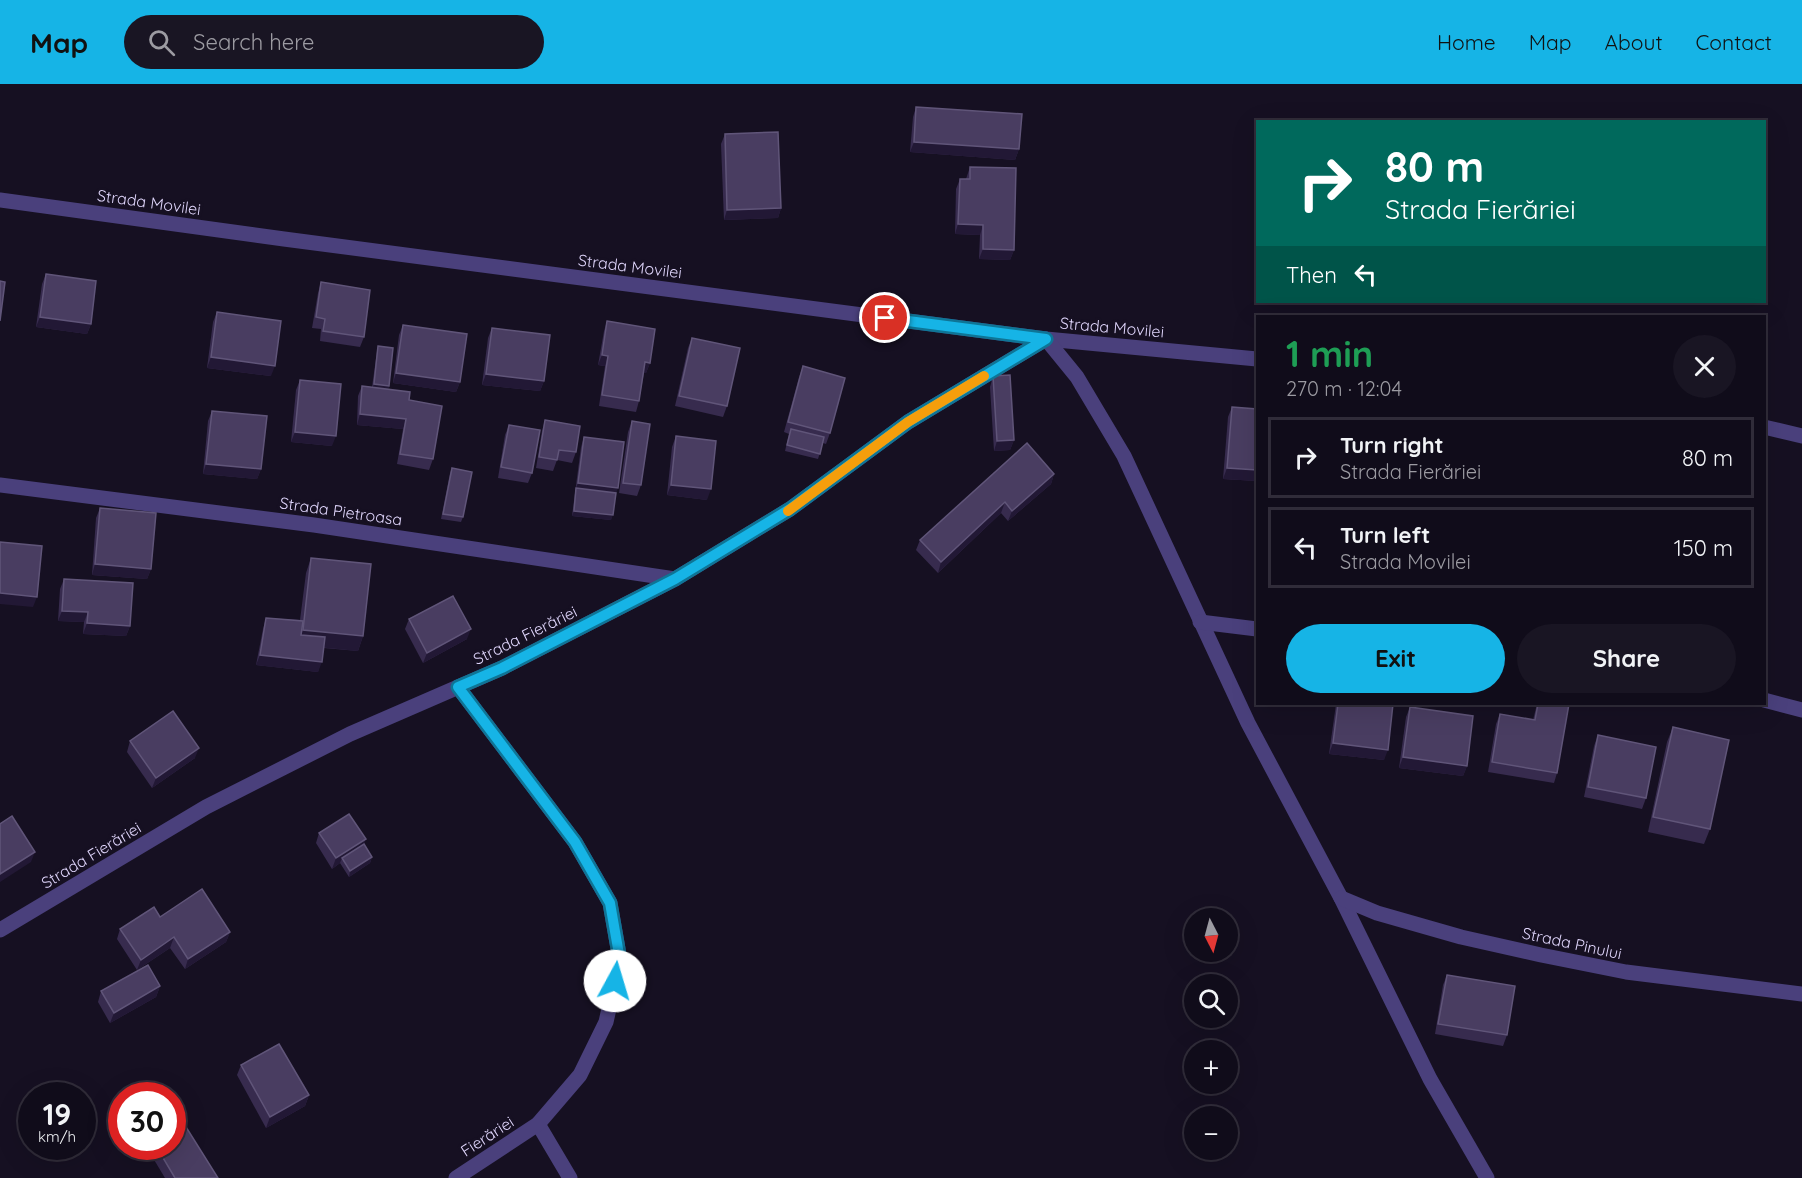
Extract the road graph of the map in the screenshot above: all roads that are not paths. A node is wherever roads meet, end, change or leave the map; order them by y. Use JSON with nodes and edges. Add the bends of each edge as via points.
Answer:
{"nodes":[{"id":1,"x":0,"y":200,"type":"edge"},
{"id":2,"x":1046,"y":339,"type":"junction"},
{"id":3,"x":1256,"y":359,"type":"edge"},
{"id":4,"x":1766,"y":427,"type":"edge"},
{"id":5,"x":1802,"y":436,"type":"edge"},
{"id":6,"x":0,"y":485,"type":"edge"},
{"id":7,"x":675,"y":579,"type":"junction"},
{"id":8,"x":1200,"y":622,"type":"junction"},
{"id":9,"x":1256,"y":629,"type":"edge"},
{"id":10,"x":458,"y":687,"type":"junction"},
{"id":11,"x":1766,"y":701,"type":"edge"},
{"id":12,"x":1802,"y":710,"type":"edge"},
{"id":13,"x":1341,"y":898,"type":"junction"},
{"id":14,"x":0,"y":930,"type":"edge"},
{"id":15,"x":1802,"y":994,"type":"edge"},
{"id":16,"x":538,"y":1124,"type":"junction"},
{"id":17,"x":456,"y":1178,"type":"edge"},
{"id":18,"x":570,"y":1178,"type":"edge"},
{"id":19,"x":1487,"y":1178,"type":"edge"}],
"edges":[{"from":1,"to":2,"type":"street","name":"Strada Movilei"},
{"from":2,"to":3,"type":"street","name":"Strada Movilei"},
{"from":2,"to":7,"type":"street","name":"Strada Fierăriei","via":[[908,422],[790,509]]},
{"from":2,"to":8,"type":"street","via":[[1077,377],[1124,456]]},
{"from":4,"to":5,"type":"street"},
{"from":6,"to":7,"type":"street","name":"Strada Pietroasa","via":[[314,525]]},
{"from":7,"to":10,"type":"street","name":"Strada Fierăriei"},
{"from":8,"to":9,"type":"street"},
{"from":8,"to":13,"type":"street","via":[[1248,723]]},
{"from":10,"to":14,"type":"street","name":"Strada Fierăriei","via":[[350,734],[206,807]]},
{"from":10,"to":16,"type":"street","name":"Fierăriei","via":[[575,842],[610,903],[620,960],[606,1022],[580,1075]]},
{"from":11,"to":12,"type":"street"},
{"from":13,"to":15,"type":"street","name":"Strada Pinului","via":[[1377,913],[1461,937],[1551,957],[1626,972]]},
{"from":13,"to":19,"type":"street","via":[[1430,1079]]},
{"from":16,"to":17,"type":"street","name":"Fierăriei"},
{"from":16,"to":18,"type":"street"}]}
